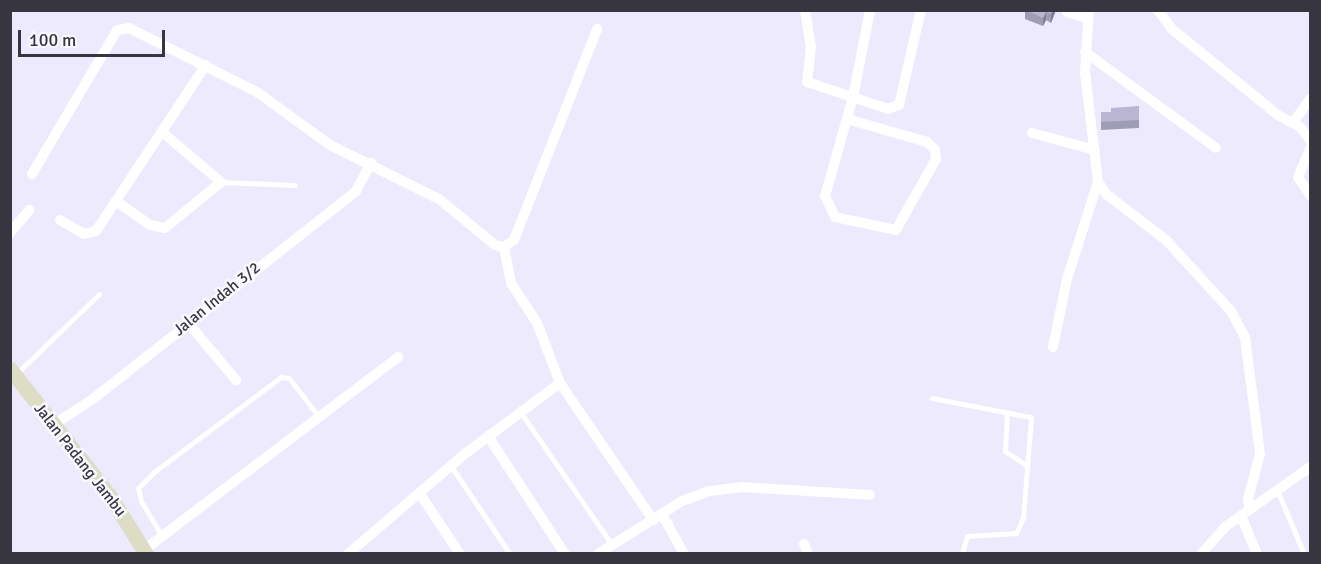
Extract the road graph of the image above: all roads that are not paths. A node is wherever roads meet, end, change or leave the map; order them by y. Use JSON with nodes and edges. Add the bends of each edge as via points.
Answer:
{"nodes":[{"id":1,"x":805,"y":10,"type":"edge"},
{"id":2,"x":870,"y":10,"type":"edge"},
{"id":3,"x":921,"y":10,"type":"edge"},
{"id":4,"x":1158,"y":10,"type":"edge"},
{"id":5,"x":1067,"y":12,"type":"dead end"},
{"id":6,"x":1089,"y":15,"type":"edge"},
{"id":7,"x":597,"y":29,"type":"dead end"},
{"id":8,"x":1084,"y":52,"type":"junction"},
{"id":9,"x":206,"y":65,"type":"junction"},
{"id":10,"x":854,"y":97,"type":"junction"},
{"id":11,"x":1311,"y":99,"type":"edge"},
{"id":12,"x":847,"y":119,"type":"junction"},
{"id":13,"x":1293,"y":123,"type":"junction"},
{"id":14,"x":162,"y":132,"type":"junction"},
{"id":15,"x":1032,"y":133,"type":"dead end"},
{"id":16,"x":1311,"y":140,"type":"edge"},
{"id":17,"x":1216,"y":148,"type":"dead end"},
{"id":18,"x":1311,"y":149,"type":"edge"},
{"id":19,"x":1095,"y":150,"type":"junction"},
{"id":20,"x":371,"y":163,"type":"junction"},
{"id":21,"x":32,"y":174,"type":"dead end"},
{"id":22,"x":221,"y":182,"type":"junction"},
{"id":23,"x":1098,"y":182,"type":"junction"},
{"id":24,"x":295,"y":185,"type":"dead end"},
{"id":25,"x":1311,"y":195,"type":"edge"},
{"id":26,"x":116,"y":201,"type":"junction"},
{"id":27,"x":29,"y":210,"type":"dead end"},
{"id":28,"x":60,"y":219,"type":"dead end"},
{"id":29,"x":10,"y":233,"type":"edge"},
{"id":30,"x":504,"y":247,"type":"junction"},
{"id":31,"x":99,"y":294,"type":"dead end"},
{"id":32,"x":188,"y":323,"type":"junction"},
{"id":33,"x":1053,"y":347,"type":"dead end"},
{"id":34,"x":398,"y":357,"type":"dead end"},
{"id":35,"x":13,"y":372,"type":"edge"},
{"id":36,"x":236,"y":380,"type":"dead end"},
{"id":37,"x":560,"y":383,"type":"junction"},
{"id":38,"x":932,"y":398,"type":"dead end"},
{"id":39,"x":520,"y":411,"type":"junction"},
{"id":40,"x":1007,"y":412,"type":"junction"},
{"id":41,"x":319,"y":417,"type":"junction"},
{"id":42,"x":53,"y":425,"type":"junction"},
{"id":43,"x":488,"y":436,"type":"junction"},
{"id":44,"x":451,"y":466,"type":"junction"},
{"id":45,"x":1027,"y":466,"type":"junction"},
{"id":46,"x":1311,"y":467,"type":"edge"},
{"id":47,"x":1277,"y":489,"type":"junction"},
{"id":48,"x":420,"y":494,"type":"junction"},
{"id":49,"x":870,"y":495,"type":"dead end"},
{"id":50,"x":1245,"y":512,"type":"junction"},
{"id":51,"x":657,"y":517,"type":"junction"},
{"id":52,"x":162,"y":536,"type":"junction"},
{"id":53,"x":612,"y":545,"type":"junction"},
{"id":54,"x":145,"y":552,"type":"edge"},
{"id":55,"x":355,"y":552,"type":"edge"},
{"id":56,"x":962,"y":553,"type":"edge"},
{"id":57,"x":460,"y":554,"type":"edge"},
{"id":58,"x":510,"y":554,"type":"edge"},
{"id":59,"x":565,"y":554,"type":"edge"},
{"id":60,"x":598,"y":554,"type":"edge"},
{"id":61,"x":684,"y":554,"type":"edge"},
{"id":62,"x":1201,"y":554,"type":"edge"},
{"id":63,"x":1257,"y":554,"type":"edge"},
{"id":64,"x":1304,"y":554,"type":"edge"}],
"edges":[{"from":1,"to":10,"type":"street","via":[[811,46],[807,82]]},
{"from":2,"to":10,"type":"street"},
{"from":3,"to":10,"type":"street","via":[[899,105],[888,110]]},
{"from":4,"to":13,"type":"street","via":[[1172,29]]},
{"from":5,"to":6,"type":"street"},
{"from":6,"to":8,"type":"street"},
{"from":7,"to":30,"type":"street","via":[[514,240]]},
{"from":8,"to":17,"type":"street"},
{"from":8,"to":19,"type":"street"},
{"from":9,"to":14,"type":"street"},
{"from":9,"to":20,"type":"street","via":[[257,92],[330,145]]},
{"from":9,"to":21,"type":"street","via":[[129,28],[117,30]]},
{"from":10,"to":12,"type":"street"},
{"from":11,"to":13,"type":"street"},
{"from":12,"to":12,"type":"street","via":[[825,196],[828,209],[836,217],[896,230],[936,159],[935,150],[927,142]]},
{"from":13,"to":16,"type":"street"},
{"from":14,"to":22,"type":"street"},
{"from":14,"to":26,"type":"street"},
{"from":15,"to":19,"type":"street"},
{"from":18,"to":25,"type":"street","via":[[1298,177]]},
{"from":19,"to":23,"type":"street"},
{"from":20,"to":30,"type":"street","via":[[439,199],[495,245]]},
{"from":20,"to":32,"type":"street","name":"Jalan Indah 3/2","via":[[356,191]]},
{"from":22,"to":24,"type":"lane"},
{"from":22,"to":26,"type":"street","via":[[165,228],[150,225]]},
{"from":23,"to":33,"type":"street","via":[[1067,279]]},
{"from":23,"to":50,"type":"street","via":[[1106,194],[1166,240],[1239,324],[1249,352],[1260,454]]},
{"from":26,"to":28,"type":"street","via":[[90,234]]},
{"from":27,"to":29,"type":"street"},
{"from":30,"to":37,"type":"street","via":[[512,283],[530,310]]},
{"from":31,"to":35,"type":"lane"},
{"from":32,"to":36,"type":"street"},
{"from":32,"to":42,"type":"street","name":"Jalan Indah 3/2","via":[[93,399]]},
{"from":34,"to":41,"type":"street"},
{"from":35,"to":42,"type":"street","name":"Jalan Padang Jambu"},
{"from":37,"to":39,"type":"street"},
{"from":37,"to":51,"type":"street"},
{"from":38,"to":40,"type":"lane"},
{"from":39,"to":43,"type":"street"},
{"from":39,"to":53,"type":"lane"},
{"from":40,"to":45,"type":"lane","via":[[1005,451]]},
{"from":40,"to":45,"type":"lane","via":[[1031,417]]},
{"from":41,"to":52,"type":"street"},
{"from":41,"to":52,"type":"lane","via":[[289,378],[281,378],[154,472],[138,488],[141,501]]},
{"from":42,"to":54,"type":"street","name":"Jalan Padang Jambu","via":[[110,496]]},
{"from":43,"to":44,"type":"street"},
{"from":43,"to":59,"type":"street"},
{"from":44,"to":48,"type":"street"},
{"from":44,"to":58,"type":"lane"},
{"from":45,"to":56,"type":"lane","via":[[1023,518],[1016,533],[967,536]]},
{"from":46,"to":47,"type":"street"},
{"from":47,"to":50,"type":"street"},
{"from":47,"to":64,"type":"lane"},
{"from":48,"to":55,"type":"street"},
{"from":48,"to":57,"type":"street"},
{"from":49,"to":51,"type":"street","via":[[730,488],[696,496]]},
{"from":50,"to":62,"type":"street","via":[[1216,535]]},
{"from":50,"to":63,"type":"street"},
{"from":51,"to":53,"type":"street"},
{"from":51,"to":61,"type":"street"},
{"from":52,"to":54,"type":"street"},
{"from":53,"to":60,"type":"street"}]}
